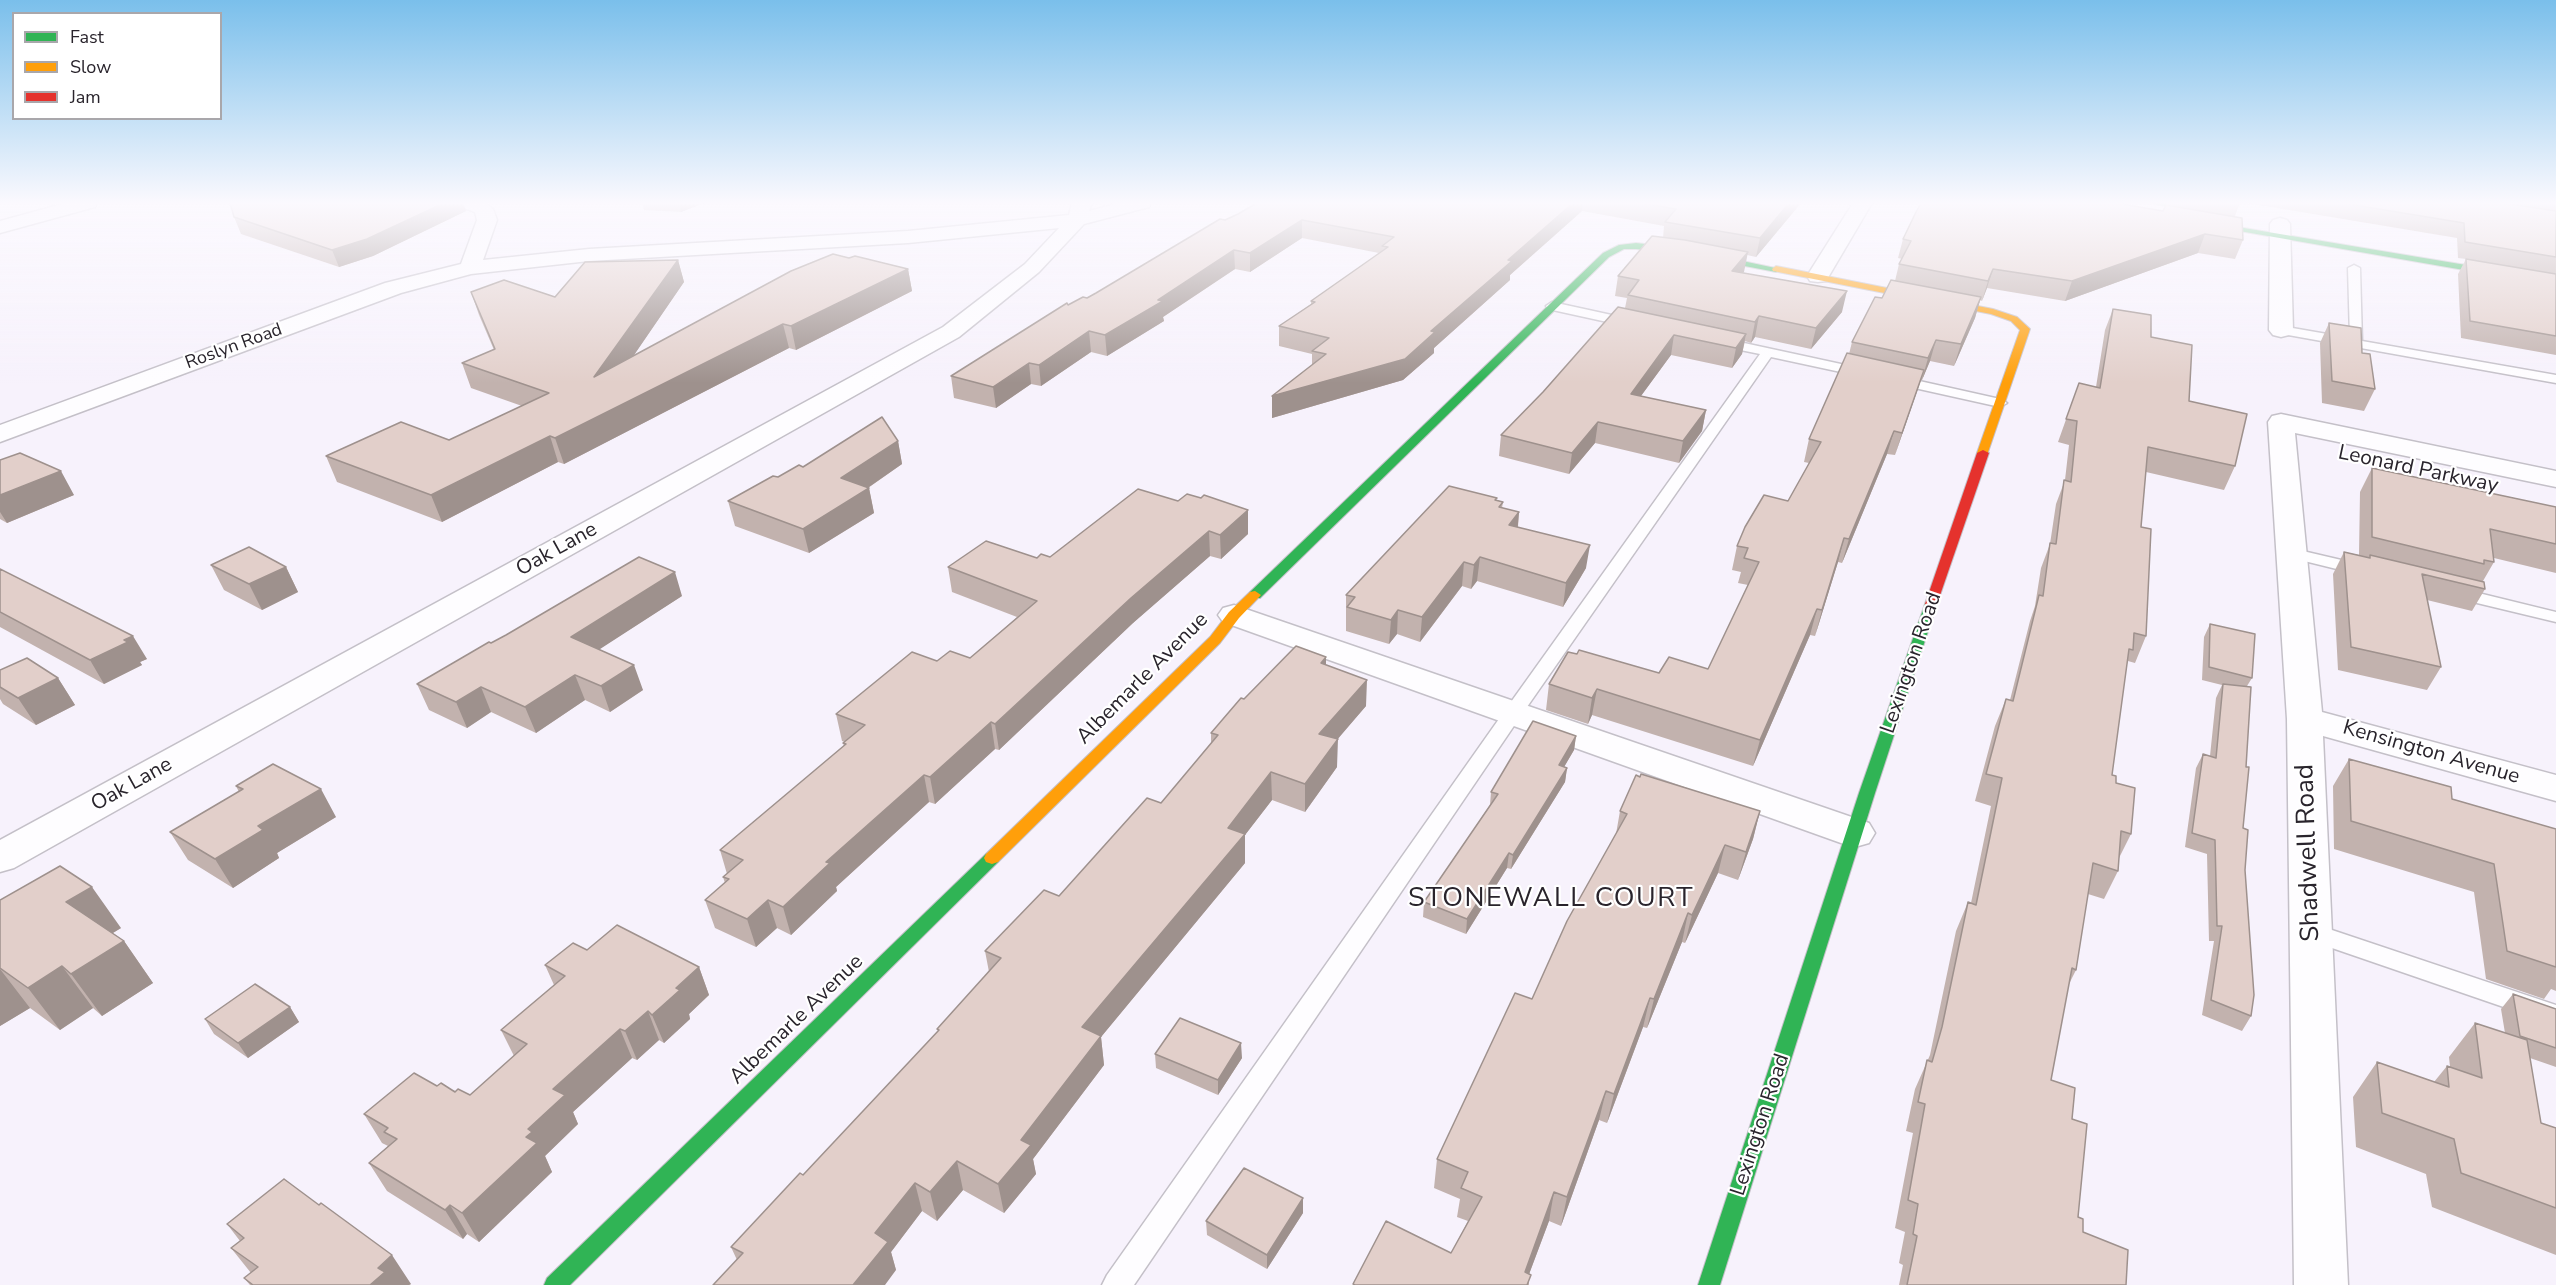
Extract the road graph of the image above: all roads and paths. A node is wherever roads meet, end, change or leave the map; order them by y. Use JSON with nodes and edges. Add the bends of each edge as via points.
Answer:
{"nodes":[{"id":1,"x":472,"y":263,"type":"edge"},
{"id":2,"x":516,"y":263,"type":"edge"},
{"id":3,"x":1036,"y":263,"type":"edge"},
{"id":4,"x":1598,"y":263,"type":"edge"},
{"id":5,"x":1747,"y":263,"type":"edge"},
{"id":6,"x":1826,"y":263,"type":"edge"},
{"id":7,"x":2280,"y":263,"type":"edge"},
{"id":8,"x":2451,"y":263,"type":"edge"},
{"id":9,"x":2507,"y":263,"type":"edge"},
{"id":10,"x":470,"y":268,"type":"junction"},
{"id":11,"x":2354,"y":268,"type":"dead end"},
{"id":12,"x":2556,"y":270,"type":"edge"},
{"id":13,"x":1818,"y":276,"type":"junction"},
{"id":14,"x":2556,"y":283,"type":"edge"},
{"id":15,"x":1552,"y":306,"type":"junction"},
{"id":16,"x":1643,"y":326,"type":"edge"},
{"id":17,"x":2281,"y":330,"type":"joint"},
{"id":18,"x":1711,"y":340,"type":"edge"},
{"id":19,"x":2356,"y":343,"type":"junction"},
{"id":20,"x":1767,"y":352,"type":"junction"},
{"id":21,"x":2556,"y":380,"type":"edge"},
{"id":22,"x":2000,"y":403,"type":"junction"},
{"id":23,"x":2281,"y":431,"type":"junction"},
{"id":24,"x":0,"y":434,"type":"edge"},
{"id":25,"x":2556,"y":479,"type":"edge"},
{"id":26,"x":2556,"y":499,"type":"edge"},
{"id":27,"x":2290,"y":554,"type":"junction"},
{"id":28,"x":2382,"y":576,"type":"edge"},
{"id":29,"x":2440,"y":589,"type":"edge"},
{"id":30,"x":1234,"y":615,"type":"junction"},
{"id":31,"x":2556,"y":617,"type":"edge"},
{"id":32,"x":1513,"y":713,"type":"junction"},
{"id":33,"x":2305,"y":719,"type":"junction"},
{"id":34,"x":2556,"y":788,"type":"edge"},
{"id":35,"x":1855,"y":832,"type":"junction"},
{"id":36,"x":0,"y":858,"type":"edge"},
{"id":37,"x":2311,"y":932,"type":"junction"},
{"id":38,"x":2556,"y":1015,"type":"edge"},
{"id":39,"x":555,"y":1285,"type":"edge"},
{"id":40,"x":1117,"y":1285,"type":"edge"},
{"id":41,"x":1709,"y":1285,"type":"edge"},
{"id":42,"x":2321,"y":1285,"type":"edge"}],
"edges":[{"from":1,"to":10,"type":"street"},
{"from":2,"to":10,"type":"street","name":"Roslyn Road"},
{"from":3,"to":36,"type":"street","name":"Oak Lane","via":[[951,332]]},
{"from":4,"to":15,"type":"street","name":"Albemarle Avenue"},
{"from":5,"to":13,"type":"street","name":"Albemarle Avenue"},
{"from":6,"to":13,"type":"street"},
{"from":7,"to":17,"type":"street"},
{"from":8,"to":14,"type":"street"},
{"from":9,"to":12,"type":"street"},
{"from":10,"to":24,"type":"street","name":"Roslyn Road","via":[[393,288]]},
{"from":11,"to":19,"type":"lane"},
{"from":13,"to":22,"type":"street","name":"Lexington Road","via":[[2006,315],[2022,324],[2025,329]]},
{"from":15,"to":16,"type":"lane"},
{"from":15,"to":30,"type":"street","name":"Albemarle Avenue"},
{"from":17,"to":19,"type":"lane"},
{"from":18,"to":20,"type":"lane"},
{"from":19,"to":21,"type":"lane"},
{"from":20,"to":22,"type":"lane"},
{"from":20,"to":32,"type":"lane"},
{"from":22,"to":35,"type":"street","name":"Lexington Road"},
{"from":23,"to":25,"type":"street","name":"Leonard Parkway"},
{"from":23,"to":26,"type":"street","name":"Leonard Parkway"},
{"from":23,"to":27,"type":"street","name":"Shadwell Road"},
{"from":27,"to":28,"type":"lane"},
{"from":27,"to":33,"type":"street","name":"Shadwell Road"},
{"from":29,"to":31,"type":"lane"},
{"from":30,"to":32,"type":"street"},
{"from":30,"to":39,"type":"street","name":"Albemarle Avenue","via":[[1215,640]]},
{"from":32,"to":35,"type":"street"},
{"from":32,"to":40,"type":"lane"},
{"from":33,"to":34,"type":"street","name":"Kensington Avenue"},
{"from":33,"to":37,"type":"street","name":"Shadwell Road"},
{"from":35,"to":41,"type":"street","name":"Lexington Road"},
{"from":37,"to":38,"type":"lane"},
{"from":37,"to":42,"type":"street","name":"Shadwell Road"}]}
